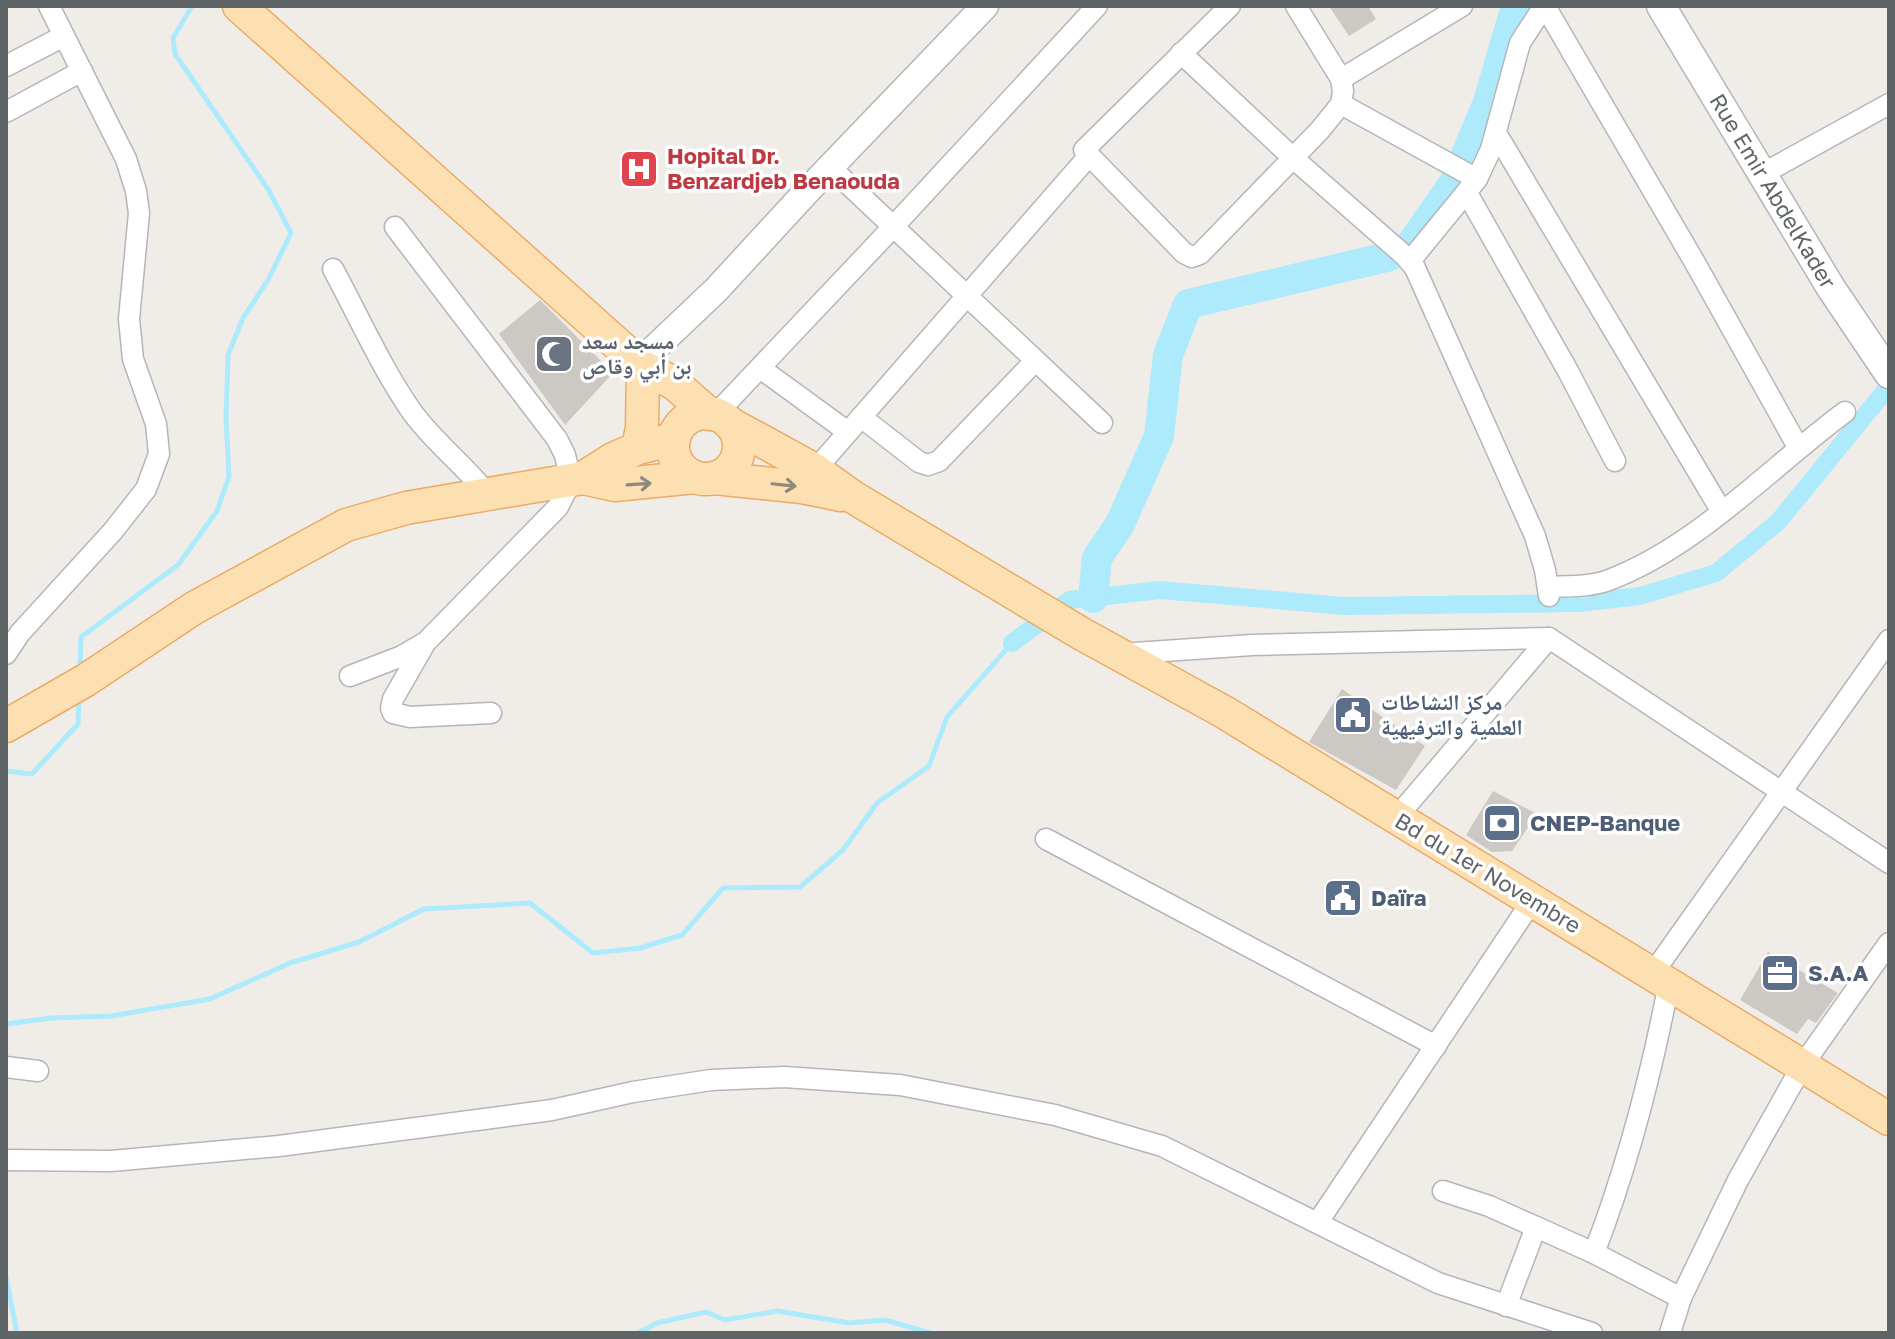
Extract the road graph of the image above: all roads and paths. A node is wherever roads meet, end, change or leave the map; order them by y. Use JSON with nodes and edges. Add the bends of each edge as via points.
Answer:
{"nodes":[{"id":1,"x":49,"y":6,"type":"edge"},
{"id":2,"x":985,"y":6,"type":"edge"},
{"id":3,"x":1097,"y":6,"type":"edge"},
{"id":4,"x":1230,"y":6,"type":"edge"},
{"id":5,"x":1296,"y":6,"type":"edge"},
{"id":6,"x":1462,"y":6,"type":"edge"},
{"id":7,"x":1544,"y":6,"type":"edge"},
{"id":8,"x":1661,"y":6,"type":"edge"},
{"id":9,"x":243,"y":10,"type":"edge"},
{"id":10,"x":64,"y":36,"type":"junction"},
{"id":11,"x":1181,"y":53,"type":"junction"},
{"id":12,"x":6,"y":66,"type":"edge"},
{"id":13,"x":82,"y":71,"type":"junction"},
{"id":14,"x":1341,"y":79,"type":"junction"},
{"id":15,"x":1341,"y":104,"type":"junction"},
{"id":16,"x":1889,"y":104,"type":"edge"},
{"id":17,"x":6,"y":112,"type":"edge"},
{"id":18,"x":1496,"y":133,"type":"junction"},
{"id":19,"x":1088,"y":157,"type":"junction"},
{"id":20,"x":1293,"y":158,"type":"junction"},
{"id":21,"x":831,"y":168,"type":"junction"},
{"id":22,"x":1764,"y":173,"type":"junction"},
{"id":23,"x":1466,"y":177,"type":"junction"},
{"id":24,"x":395,"y":227,"type":"dead end"},
{"id":25,"x":893,"y":227,"type":"junction"},
{"id":26,"x":1403,"y":255,"type":"junction"},
{"id":27,"x":333,"y":269,"type":"dead end"},
{"id":28,"x":967,"y":294,"type":"junction"},
{"id":29,"x":1035,"y":361,"type":"junction"},
{"id":30,"x":641,"y":365,"type":"junction"},
{"id":31,"x":760,"y":368,"type":"junction"},
{"id":32,"x":1888,"y":372,"type":"edge"},
{"id":33,"x":1845,"y":412,"type":"dead end"},
{"id":34,"x":718,"y":417,"type":"junction"},
{"id":35,"x":1102,"y":423,"type":"dead end"},
{"id":36,"x":855,"y":425,"type":"junction"},
{"id":37,"x":675,"y":438,"type":"junction"},
{"id":38,"x":1798,"y":447,"type":"junction"},
{"id":39,"x":638,"y":448,"type":"junction"},
{"id":40,"x":1615,"y":461,"type":"dead end"},
{"id":41,"x":815,"y":470,"type":"junction"},
{"id":42,"x":705,"y":478,"type":"junction"},
{"id":43,"x":577,"y":480,"type":"junction"},
{"id":44,"x":488,"y":495,"type":"junction"},
{"id":45,"x":853,"y":497,"type":"junction"},
{"id":46,"x":1722,"y":512,"type":"junction"},
{"id":47,"x":1549,"y":638,"type":"junction"},
{"id":48,"x":1889,"y":640,"type":"edge"},
{"id":49,"x":426,"y":642,"type":"junction"},
{"id":50,"x":6,"y":654,"type":"edge"},
{"id":51,"x":1120,"y":654,"type":"junction"},
{"id":52,"x":350,"y":676,"type":"dead end"},
{"id":53,"x":491,"y":713,"type":"dead end"},
{"id":54,"x":15,"y":721,"type":"edge"},
{"id":55,"x":1782,"y":791,"type":"junction"},
{"id":56,"x":1396,"y":818,"type":"junction"},
{"id":57,"x":1046,"y":839,"type":"dead end"},
{"id":58,"x":1889,"y":863,"type":"edge"},
{"id":59,"x":1532,"y":901,"type":"junction"},
{"id":60,"x":1889,"y":943,"type":"edge"},
{"id":61,"x":1661,"y":978,"type":"junction"},
{"id":62,"x":1436,"y":1046,"type":"junction"},
{"id":63,"x":1802,"y":1066,"type":"junction"},
{"id":64,"x":6,"y":1067,"type":"edge"},
{"id":65,"x":38,"y":1071,"type":"dead end"},
{"id":66,"x":1889,"y":1119,"type":"edge"},
{"id":67,"x":6,"y":1160,"type":"edge"},
{"id":68,"x":1443,"y":1191,"type":"dead end"},
{"id":69,"x":1318,"y":1222,"type":"junction"},
{"id":70,"x":1536,"y":1227,"type":"junction"},
{"id":71,"x":1594,"y":1253,"type":"junction"},
{"id":72,"x":1681,"y":1298,"type":"junction"},
{"id":73,"x":1506,"y":1306,"type":"junction"},
{"id":74,"x":1592,"y":1333,"type":"edge"},
{"id":75,"x":1670,"y":1333,"type":"edge"}],
"edges":[{"from":1,"to":10,"type":"street"},
{"from":2,"to":21,"type":"street"},
{"from":3,"to":25,"type":"street"},
{"from":4,"to":11,"type":"street"},
{"from":5,"to":14,"type":"street"},
{"from":6,"to":14,"type":"street"},
{"from":7,"to":18,"type":"street","via":[[1520,43]]},
{"from":7,"to":38,"type":"street"},
{"from":8,"to":22,"type":"main road","name":"Rue Emir AbdelKader"},
{"from":9,"to":30,"type":"main road","name":"Bd du 1er Novembre"},
{"from":10,"to":12,"type":"street"},
{"from":10,"to":13,"type":"street"},
{"from":11,"to":19,"type":"street","via":[[1085,147]]},
{"from":11,"to":20,"type":"street"},
{"from":13,"to":17,"type":"street"},
{"from":13,"to":50,"type":"street","via":[[126,159],[136,191],[139,213],[129,319],[133,359],[156,424],[159,454],[146,489]]},
{"from":14,"to":15,"type":"street"},
{"from":15,"to":20,"type":"street"},
{"from":15,"to":23,"type":"street"},
{"from":16,"to":22,"type":"street"},
{"from":18,"to":23,"type":"street"},
{"from":18,"to":46,"type":"street"},
{"from":19,"to":20,"type":"street","via":[[1192,257]]},
{"from":19,"to":28,"type":"street"},
{"from":20,"to":26,"type":"street"},
{"from":21,"to":25,"type":"street"},
{"from":21,"to":30,"type":"street"},
{"from":22,"to":32,"type":"main road","name":"Rue Emir AbdelKader"},
{"from":23,"to":26,"type":"street"},
{"from":23,"to":40,"type":"street"},
{"from":24,"to":43,"type":"street","via":[[557,439]]},
{"from":25,"to":28,"type":"street"},
{"from":25,"to":31,"type":"street"},
{"from":26,"to":46,"type":"street","via":[[1426,290],[1535,536],[1548,591],[1607,581]]},
{"from":27,"to":44,"type":"street","via":[[409,407]]},
{"from":28,"to":29,"type":"street"},
{"from":28,"to":36,"type":"street"},
{"from":29,"to":35,"type":"street"},
{"from":29,"to":36,"type":"street","via":[[939,461],[928,465]]},
{"from":30,"to":34,"type":"main road","name":"Bd du 1er Novembre"},
{"from":30,"to":37,"type":"main road","via":[[649,401]]},
{"from":30,"to":39,"type":"main road"},
{"from":31,"to":34,"type":"street"},
{"from":31,"to":36,"type":"street"},
{"from":33,"to":38,"type":"street"},
{"from":34,"to":37,"type":"main road","via":[[688,419]]},
{"from":34,"to":41,"type":"main road","name":"Bd du 1er Novembre"},
{"from":34,"to":42,"type":"main road","via":[[739,440],[736,460],[731,469]]},
{"from":36,"to":41,"type":"street"},
{"from":37,"to":39,"type":"main road"},
{"from":37,"to":42,"type":"main road","via":[[682,469]]},
{"from":38,"to":46,"type":"street"},
{"from":39,"to":43,"type":"main road"},
{"from":41,"to":45,"type":"main road","name":"Bd du 1er Novembre"},
{"from":43,"to":42,"type":"main road","one_way":true,"via":[[615,485]]},
{"from":42,"to":45,"type":"main road","one_way":true},
{"from":43,"to":44,"type":"main road"},
{"from":43,"to":49,"type":"street","via":[[531,537]]},
{"from":44,"to":54,"type":"main road","via":[[406,508],[346,525],[194,608]]},
{"from":45,"to":51,"type":"main road","name":"Bd du 1er Novembre"},
{"from":47,"to":51,"type":"street","via":[[1252,645]]},
{"from":47,"to":55,"type":"street"},
{"from":47,"to":56,"type":"street"},
{"from":48,"to":55,"type":"street"},
{"from":49,"to":52,"type":"street"},
{"from":49,"to":53,"type":"street","via":[[393,699],[393,713]]},
{"from":51,"to":56,"type":"main road","name":"Bd du 1er Novembre"},
{"from":55,"to":58,"type":"street"},
{"from":55,"to":61,"type":"street"},
{"from":56,"to":59,"type":"main road","name":"Bd du 1er Novembre"},
{"from":57,"to":62,"type":"street"},
{"from":59,"to":61,"type":"main road","name":"Bd du 1er Novembre"},
{"from":59,"to":62,"type":"street"},
{"from":60,"to":63,"type":"street"},
{"from":61,"to":63,"type":"main road","name":"Bd du 1er Novembre"},
{"from":61,"to":71,"type":"street","via":[[1651,1075],[1619,1190]]},
{"from":62,"to":69,"type":"street"},
{"from":63,"to":66,"type":"main road","name":"Bd du 1er Novembre"},
{"from":63,"to":72,"type":"street","via":[[1738,1180]]},
{"from":64,"to":65,"type":"street"},
{"from":67,"to":69,"type":"street","via":[[111,1161],[248,1149],[552,1110],[711,1080],[784,1077],[900,1085],[1110,1129],[1162,1146]]},
{"from":68,"to":70,"type":"street"},
{"from":69,"to":73,"type":"street","via":[[1438,1283]]},
{"from":70,"to":71,"type":"street"},
{"from":70,"to":73,"type":"street"},
{"from":71,"to":72,"type":"street"},
{"from":72,"to":75,"type":"street"},
{"from":73,"to":74,"type":"street"}]}
